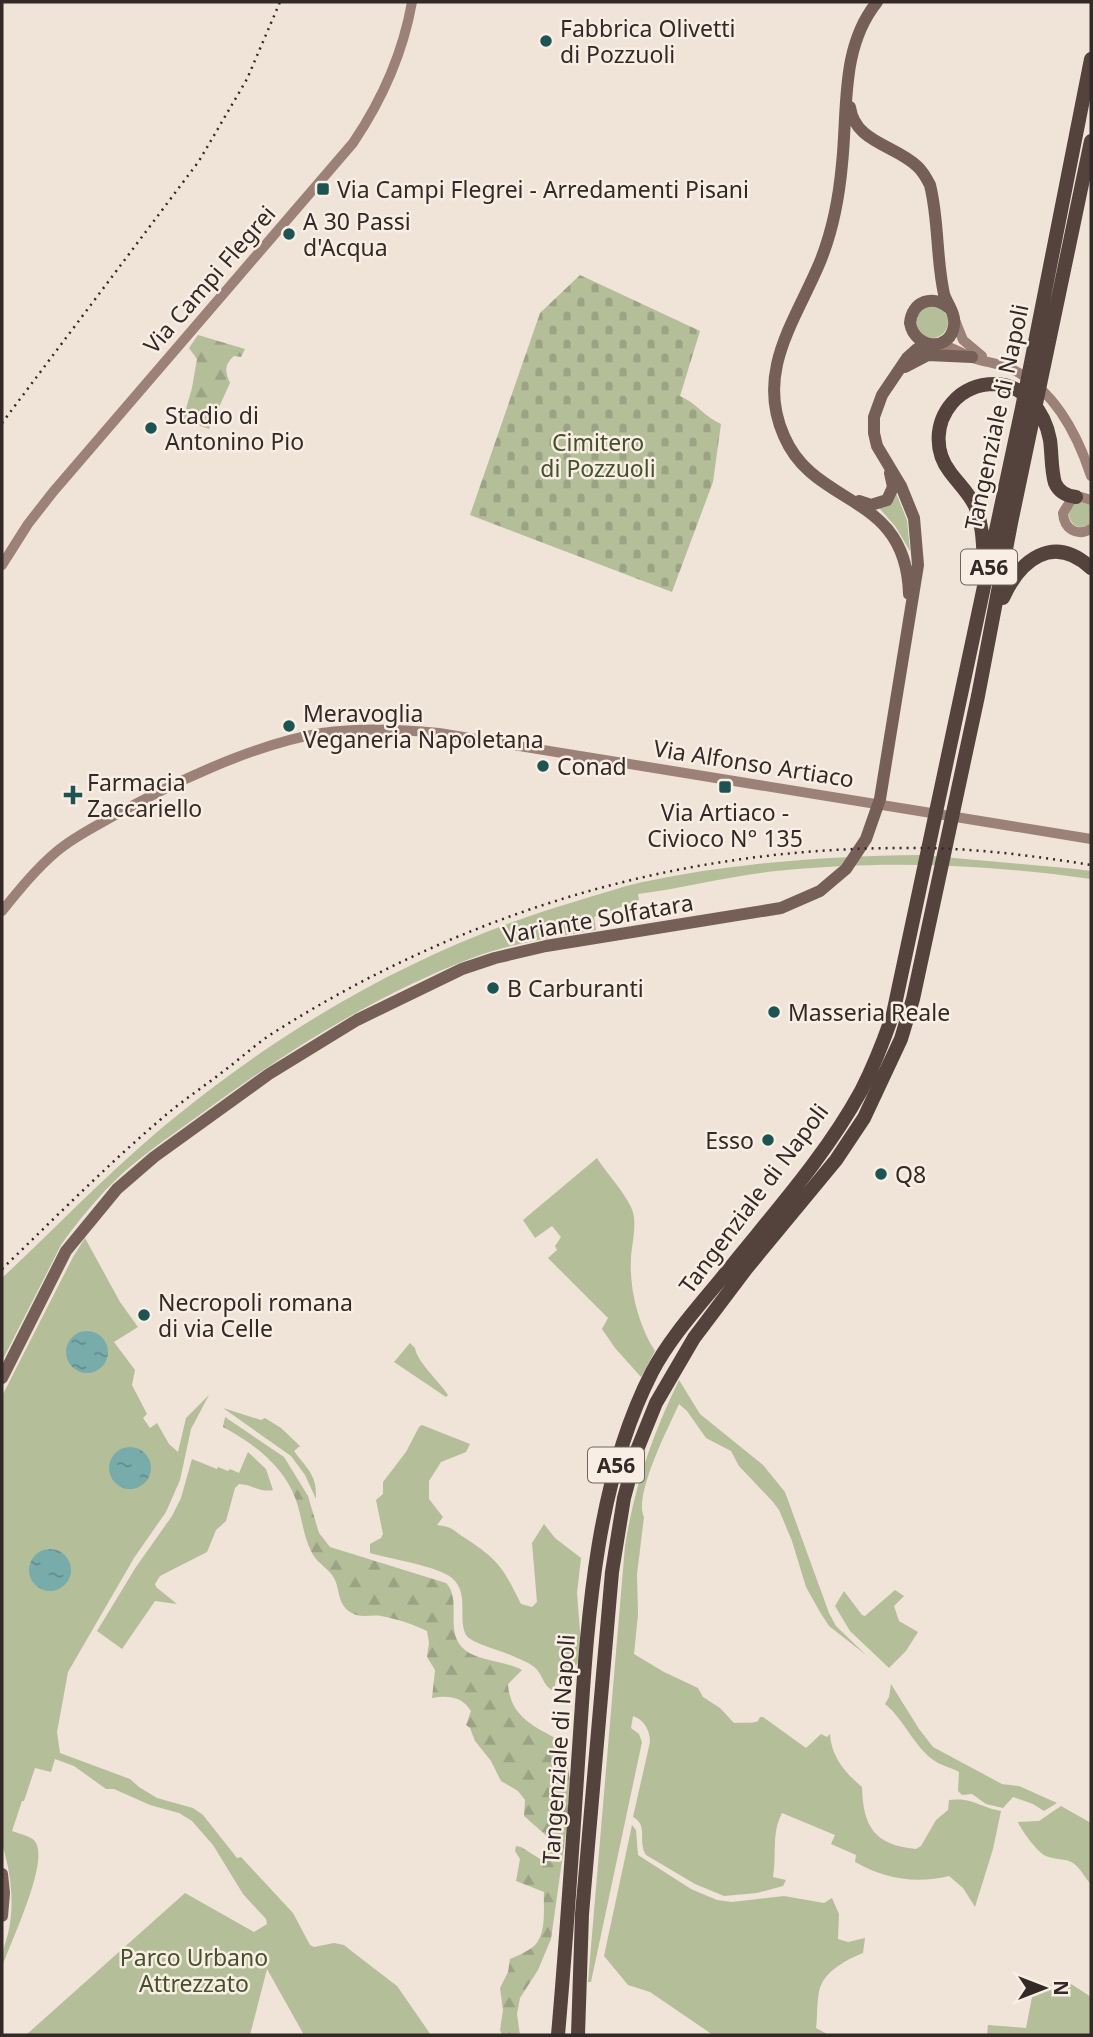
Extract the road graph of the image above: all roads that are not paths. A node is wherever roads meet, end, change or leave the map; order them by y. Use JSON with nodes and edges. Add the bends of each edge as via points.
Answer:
{"nodes":[{"id":1,"x":412,"y":2,"type":"edge"},
{"id":2,"x":877,"y":2,"type":"edge"},
{"id":3,"x":1091,"y":59,"type":"edge"},
{"id":4,"x":848,"y":89,"type":"junction"},
{"id":5,"x":863,"y":133,"type":"junction"},
{"id":6,"x":844,"y":141,"type":"junction"},
{"id":7,"x":1091,"y":141,"type":"edge"},
{"id":8,"x":952,"y":314,"type":"junction"},
{"id":9,"x":934,"y":344,"type":"junction"},
{"id":10,"x":972,"y":358,"type":"junction"},
{"id":11,"x":990,"y":360,"type":"junction"},
{"id":12,"x":899,"y":370,"type":"junction"},
{"id":13,"x":886,"y":463,"type":"junction"},
{"id":14,"x":1090,"y":473,"type":"edge"},
{"id":15,"x":1083,"y":498,"type":"edge"},
{"id":16,"x":852,"y":499,"type":"junction"},
{"id":17,"x":1091,"y":529,"type":"edge"},
{"id":18,"x":1077,"y":533,"type":"junction"},
{"id":19,"x":1091,"y":541,"type":"edge"},
{"id":20,"x":2,"y":565,"type":"edge"},
{"id":21,"x":1091,"y":568,"type":"edge"},
{"id":22,"x":986,"y":583,"type":"junction"},
{"id":23,"x":909,"y":615,"type":"junction"},
{"id":24,"x":992,"y":622,"type":"junction"},
{"id":25,"x":1091,"y":839,"type":"edge"},
{"id":26,"x":2,"y":911,"type":"edge"},
{"id":27,"x":2,"y":1378,"type":"edge"},
{"id":28,"x":2,"y":1874,"type":"edge"},
{"id":29,"x":2,"y":1916,"type":"edge"},
{"id":30,"x":558,"y":2035,"type":"edge"},
{"id":31,"x":578,"y":2035,"type":"edge"}],
"edges":[{"from":1,"to":20,"type":"main road","name":"Via Campi Flegrei","via":[[399,55],[353,143],[53,492]]},
{"from":2,"to":4,"type":"main road","name":"Variante Solfatara","via":[[853,45]]},
{"from":3,"to":22,"type":"highway","name":"Tangenziale di Napoli","number":"A56"},
{"from":4,"to":5,"type":"main road","via":[[851,116]]},
{"from":4,"to":6,"type":"main road","name":"Variante Solfatara"},
{"from":5,"to":6,"type":"main road"},
{"from":5,"to":8,"type":"main road","via":[[918,167],[930,185],[942,283]]},
{"from":6,"to":16,"type":"main road","name":"Variante Solfatara","via":[[837,204],[821,260],[780,350],[773,396],[780,428],[795,457]]},
{"from":7,"to":24,"type":"highway","name":"Tangenziale di Napoli","number":"A56"},
{"from":8,"to":9,"type":"main road","name":"Variante Solfatara","via":[[952,332],[944,342]]},
{"from":8,"to":9,"type":"main road","via":[[937,300],[922,302],[913,312],[911,329],[917,338]]},
{"from":8,"to":11,"type":"main road","via":[[967,345]]},
{"from":9,"to":10,"type":"main road"},
{"from":9,"to":12,"type":"main road","name":"Variante Solfatara","via":[[912,353]]},
{"from":10,"to":11,"type":"main road"},
{"from":10,"to":12,"type":"main road","via":[[928,355]]},
{"from":11,"to":14,"type":"main road","via":[[1026,376],[1044,391],[1059,410]]},
{"from":12,"to":13,"type":"main road","name":"Variante Solfatara","via":[[879,400],[874,417],[875,439]]},
{"from":13,"to":16,"type":"main road","via":[[893,487],[887,500],[871,505]]},
{"from":13,"to":23,"type":"main road","name":"Variante Solfatara","via":[[904,493],[917,533],[917,582]]},
{"from":14,"to":15,"type":"main road"},
{"from":15,"to":18,"type":"main road","via":[[1064,508],[1068,528]]},
{"from":15,"to":22,"type":"highway","via":[[1063,493],[1056,483],[1048,431],[1027,396],[991,384],[958,396],[943,416],[939,445],[948,469],[977,510]]},
{"from":16,"to":23,"type":"main road","name":"Variante Solfatara","via":[[883,524],[902,552],[908,572]]},
{"from":17,"to":18,"type":"main road"},
{"from":18,"to":19,"type":"main road"},
{"from":21,"to":24,"type":"highway","via":[[1063,554],[1030,559],[1016,572]]},
{"from":22,"to":30,"type":"highway","name":"Tangenziale di Napoli","number":"A56","via":[[903,976],[884,1040],[860,1092],[819,1156],[678,1333],[628,1423],[613,1474],[594,1583]]},
{"from":23,"to":27,"type":"main road","name":"Variante Solfatara","via":[[877,814],[852,861],[828,885],[781,908],[495,958],[357,1020],[270,1073],[117,1189],[56,1269]]},
{"from":24,"to":31,"type":"highway","name":"Tangenziale di Napoli","number":"A56","via":[[914,999],[901,1039],[864,1118],[836,1160],[694,1338],[656,1403],[637,1450],[612,1572],[582,1914]]},
{"from":25,"to":26,"type":"main road","name":"Via Alfonso Artiaco","via":[[439,733],[352,730],[286,741],[202,772],[138,803],[57,851]]},
{"from":28,"to":29,"type":"main road"}]}
